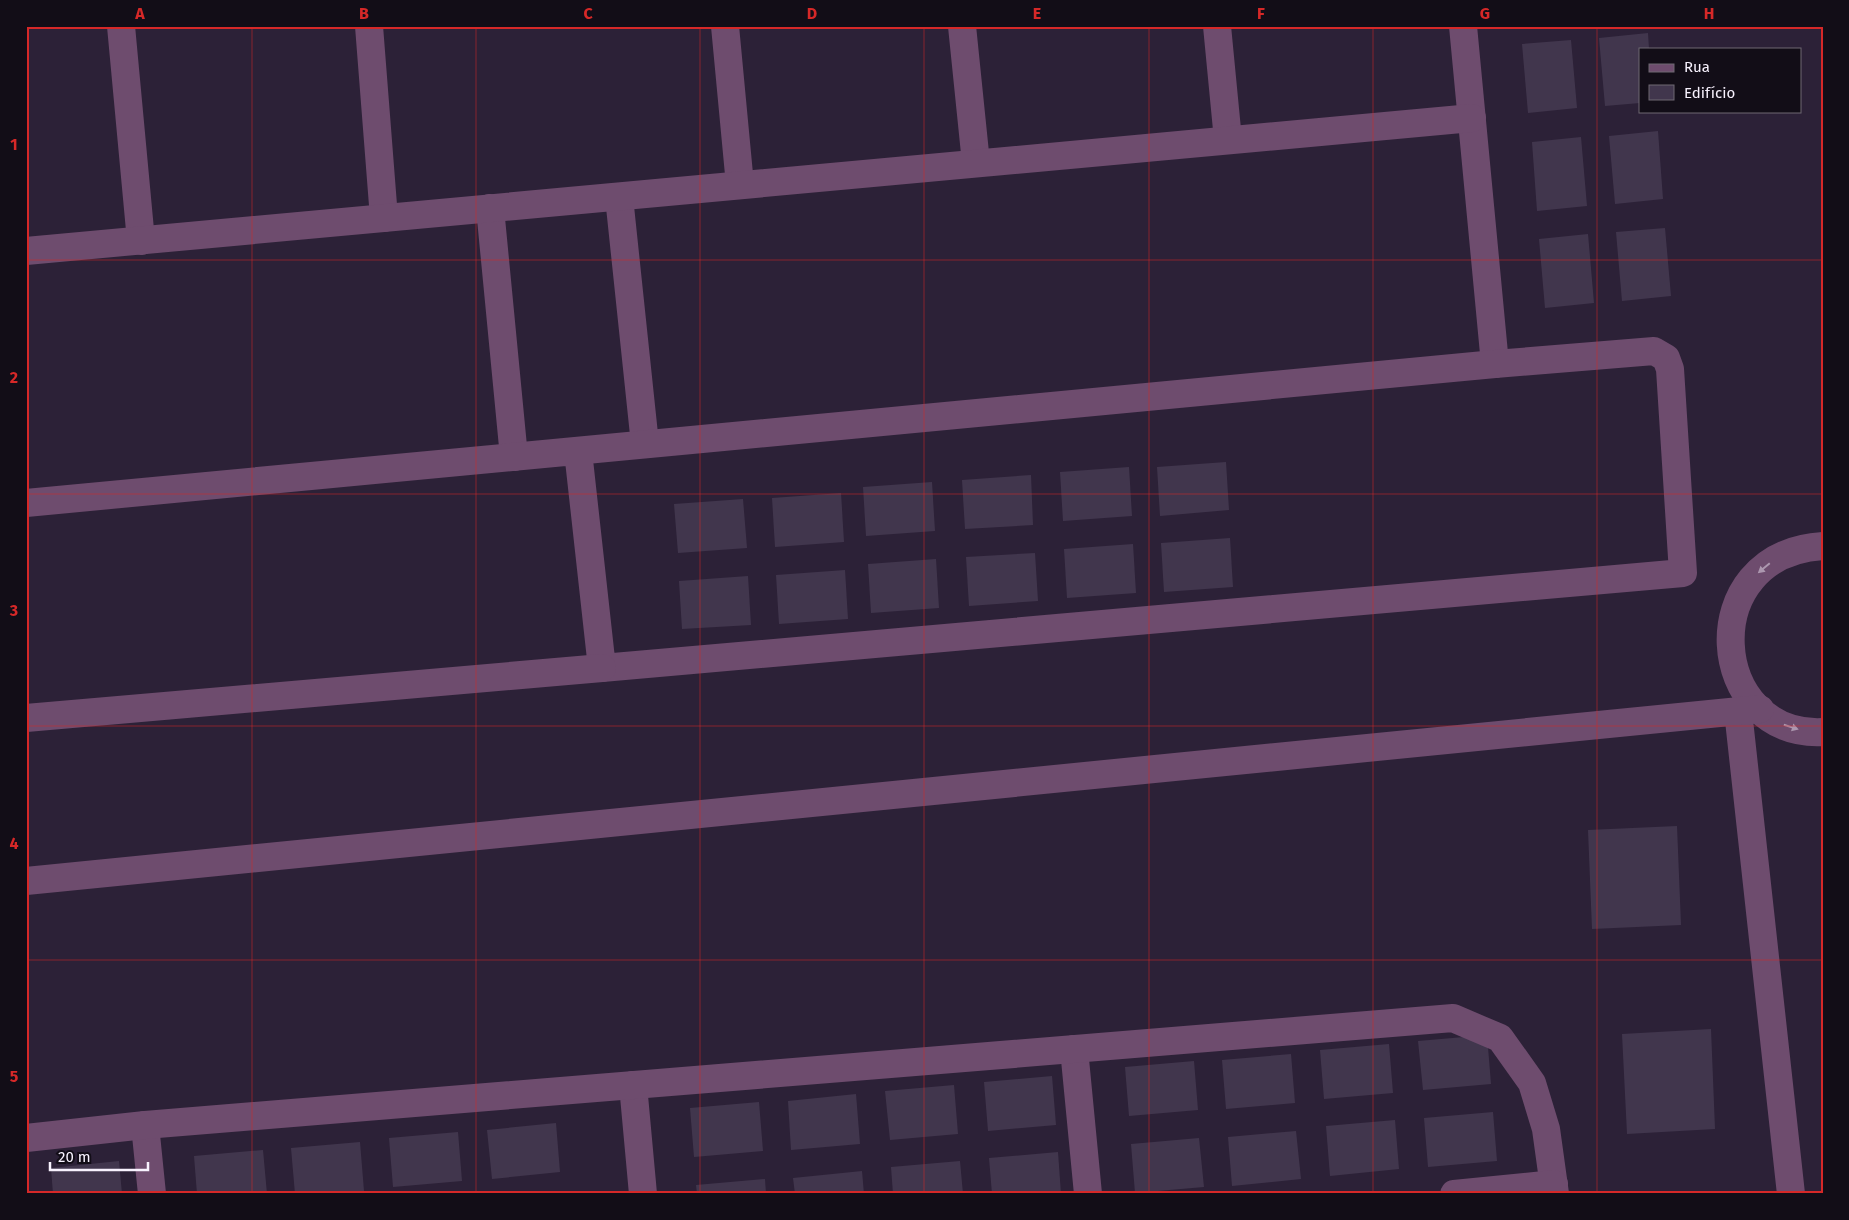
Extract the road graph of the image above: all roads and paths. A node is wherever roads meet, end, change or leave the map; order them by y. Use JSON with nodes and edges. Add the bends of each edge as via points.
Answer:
{"nodes":[{"id":1,"x":121,"y":26,"type":"edge"},
{"id":2,"x":370,"y":26,"type":"edge"},
{"id":3,"x":725,"y":26,"type":"edge"},
{"id":4,"x":962,"y":26,"type":"edge"},
{"id":5,"x":1217,"y":26,"type":"edge"},
{"id":6,"x":1463,"y":26,"type":"edge"},
{"id":7,"x":1472,"y":118,"type":"junction"},
{"id":8,"x":1228,"y":140,"type":"junction"},
{"id":9,"x":976,"y":163,"type":"junction"},
{"id":10,"x":740,"y":185,"type":"junction"},
{"id":11,"x":619,"y":197,"type":"junction"},
{"id":12,"x":490,"y":208,"type":"junction"},
{"id":13,"x":384,"y":218,"type":"junction"},
{"id":14,"x":141,"y":241,"type":"junction"},
{"id":15,"x":26,"y":251,"type":"edge"},
{"id":16,"x":1495,"y":364,"type":"junction"},
{"id":17,"x":645,"y":444,"type":"junction"},
{"id":18,"x":578,"y":451,"type":"junction"},
{"id":19,"x":514,"y":456,"type":"junction"},
{"id":20,"x":26,"y":503,"type":"edge"},
{"id":21,"x":1823,"y":546,"type":"edge"},
{"id":22,"x":602,"y":668,"type":"junction"},
{"id":23,"x":1749,"y":710,"type":"junction"},
{"id":24,"x":26,"y":718,"type":"edge"},
{"id":25,"x":1823,"y":732,"type":"edge"},
{"id":26,"x":26,"y":881,"type":"edge"},
{"id":27,"x":1074,"y":1049,"type":"junction"},
{"id":28,"x":633,"y":1085,"type":"junction"},
{"id":29,"x":145,"y":1125,"type":"junction"},
{"id":30,"x":26,"y":1138,"type":"edge"},
{"id":31,"x":1554,"y":1189,"type":"edge"},
{"id":32,"x":152,"y":1194,"type":"edge"},
{"id":33,"x":643,"y":1194,"type":"edge"},
{"id":34,"x":1088,"y":1194,"type":"edge"},
{"id":35,"x":1454,"y":1194,"type":"edge"},
{"id":36,"x":1791,"y":1194,"type":"edge"}],
"edges":[{"from":1,"to":14,"type":"street"},
{"from":2,"to":13,"type":"street"},
{"from":3,"to":10,"type":"street"},
{"from":4,"to":9,"type":"street"},
{"from":5,"to":8,"type":"street"},
{"from":6,"to":7,"type":"street"},
{"from":7,"to":8,"type":"street"},
{"from":7,"to":16,"type":"street"},
{"from":8,"to":9,"type":"street"},
{"from":9,"to":10,"type":"street"},
{"from":10,"to":11,"type":"street"},
{"from":11,"to":12,"type":"street"},
{"from":11,"to":17,"type":"street"},
{"from":12,"to":13,"type":"street"},
{"from":12,"to":19,"type":"street"},
{"from":13,"to":14,"type":"street"},
{"from":14,"to":15,"type":"street"},
{"from":16,"to":17,"type":"street"},
{"from":16,"to":22,"type":"street","via":[[1654,351],[1666,358],[1670,369],[1683,573]]},
{"from":17,"to":18,"type":"street"},
{"from":18,"to":19,"type":"street"},
{"from":18,"to":22,"type":"street"},
{"from":19,"to":20,"type":"street"},
{"from":21,"to":23,"type":"street","one_way":true,"via":[[1787,553],[1769,563],[1741,594],[1729,634],[1732,662],[1746,693]]},
{"from":22,"to":24,"type":"street"},
{"from":23,"to":25,"type":"street","one_way":true,"via":[[1796,729]]},
{"from":23,"to":26,"type":"street"},
{"from":23,"to":36,"type":"street"},
{"from":27,"to":28,"type":"street"},
{"from":27,"to":31,"type":"street","via":[[1453,1018],[1500,1038],[1532,1084],[1546,1129]]},
{"from":27,"to":34,"type":"street"},
{"from":28,"to":29,"type":"street"},
{"from":28,"to":33,"type":"street"},
{"from":29,"to":30,"type":"street"},
{"from":29,"to":32,"type":"street"},
{"from":31,"to":35,"type":"street"}]}
